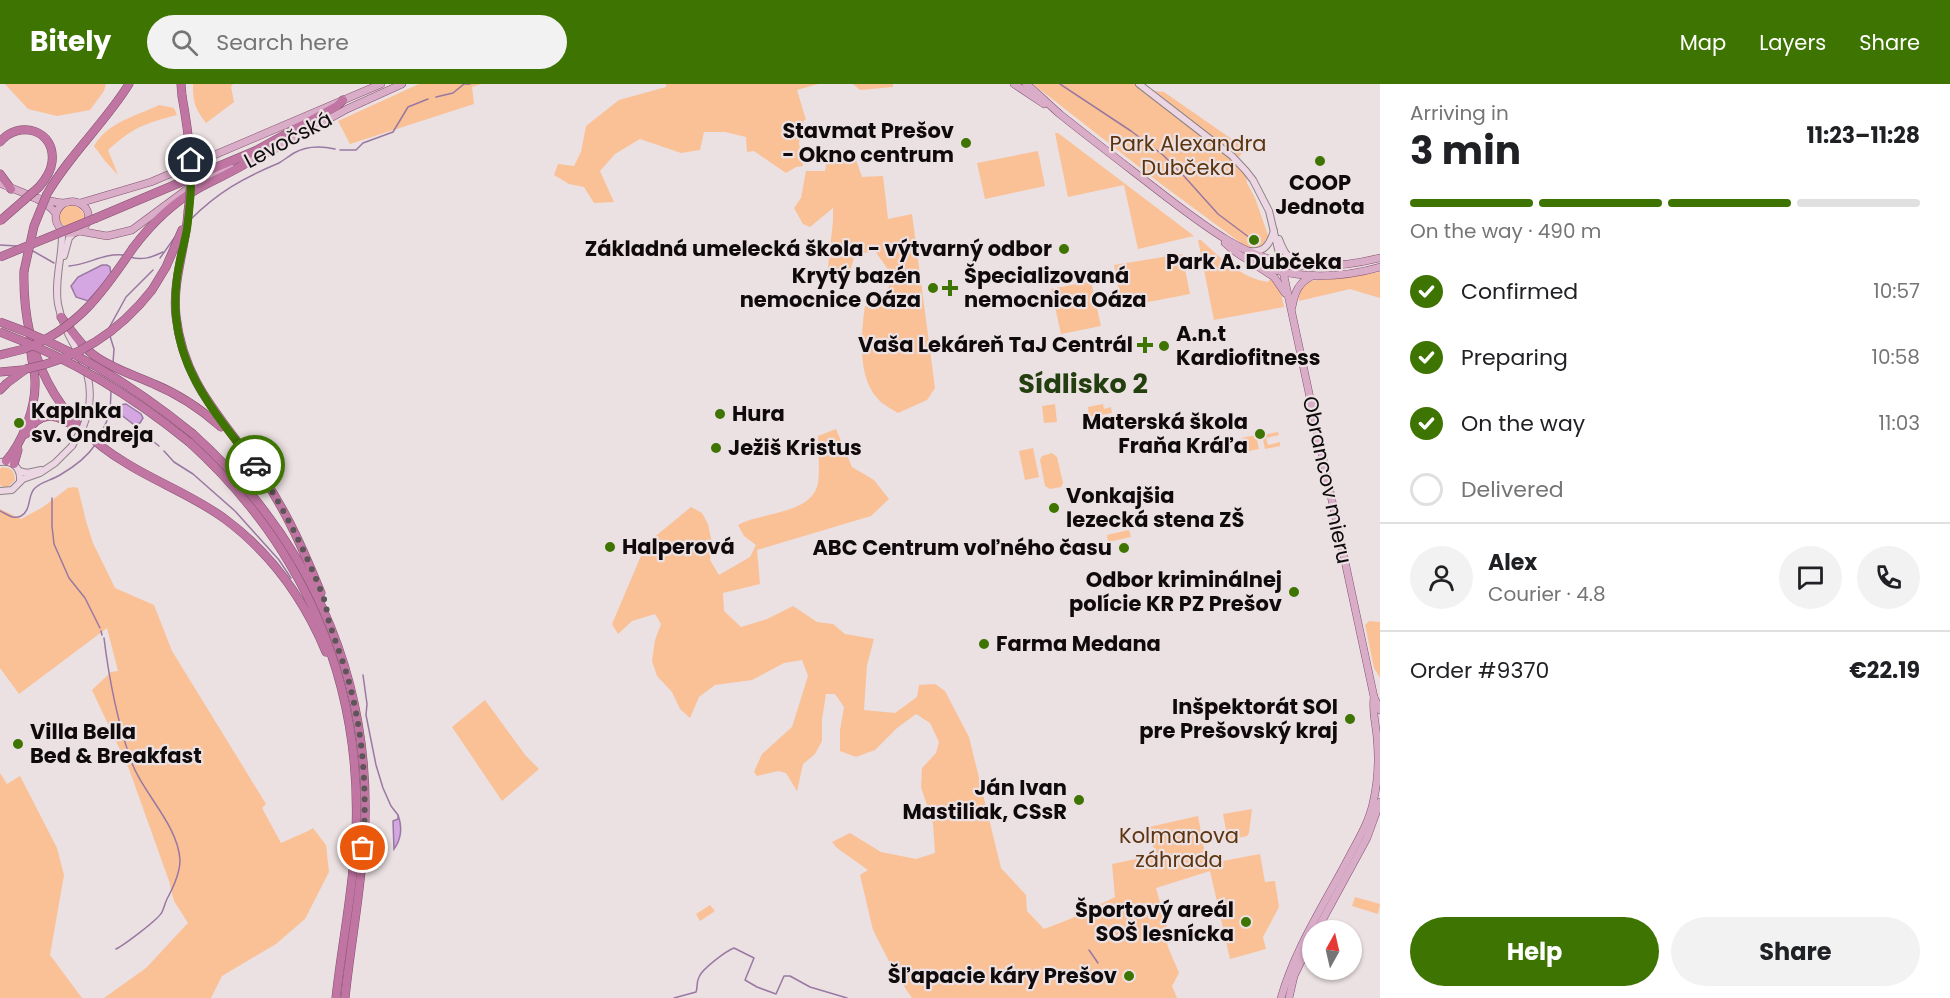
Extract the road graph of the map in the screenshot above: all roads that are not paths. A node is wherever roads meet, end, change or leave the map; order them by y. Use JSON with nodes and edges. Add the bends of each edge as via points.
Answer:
{"nodes":[{"id":1,"x":129,"y":84,"type":"edge"},
{"id":2,"x":181,"y":84,"type":"edge"},
{"id":3,"x":381,"y":84,"type":"edge"},
{"id":4,"x":402,"y":84,"type":"edge"},
{"id":5,"x":1014,"y":84,"type":"edge"},
{"id":6,"x":1026,"y":84,"type":"edge"},
{"id":7,"x":1139,"y":84,"type":"edge"},
{"id":8,"x":344,"y":100,"type":"junction"},
{"id":9,"x":1059,"y":113,"type":"junction"},
{"id":10,"x":0,"y":142,"type":"edge"},
{"id":11,"x":244,"y":164,"type":"junction"},
{"id":12,"x":66,"y":165,"type":"junction"},
{"id":13,"x":0,"y":174,"type":"edge"},
{"id":14,"x":0,"y":183,"type":"edge"},
{"id":15,"x":39,"y":188,"type":"junction"},
{"id":16,"x":11,"y":189,"type":"junction"},
{"id":17,"x":35,"y":198,"type":"junction"},
{"id":18,"x":64,"y":203,"type":"junction"},
{"id":19,"x":80,"y":203,"type":"junction"},
{"id":20,"x":188,"y":212,"type":"junction"},
{"id":21,"x":56,"y":214,"type":"junction"},
{"id":22,"x":0,"y":221,"type":"edge"},
{"id":23,"x":63,"y":231,"type":"junction"},
{"id":24,"x":1274,"y":231,"type":"junction"},
{"id":25,"x":77,"y":232,"type":"junction"},
{"id":26,"x":1241,"y":251,"type":"junction"},
{"id":27,"x":0,"y":257,"type":"edge"},
{"id":28,"x":1380,"y":258,"type":"edge"},
{"id":29,"x":61,"y":262,"type":"junction"},
{"id":30,"x":1281,"y":262,"type":"junction"},
{"id":31,"x":1345,"y":266,"type":"junction"},
{"id":32,"x":1380,"y":267,"type":"edge"},
{"id":33,"x":1283,"y":272,"type":"junction"},
{"id":34,"x":1312,"y":276,"type":"junction"},
{"id":35,"x":1291,"y":312,"type":"junction"},
{"id":36,"x":61,"y":317,"type":"junction"},
{"id":37,"x":0,"y":322,"type":"edge"},
{"id":38,"x":0,"y":332,"type":"edge"},
{"id":39,"x":31,"y":339,"type":"junction"},
{"id":40,"x":0,"y":355,"type":"edge"},
{"id":41,"x":26,"y":369,"type":"junction"},
{"id":42,"x":0,"y":372,"type":"edge"},
{"id":43,"x":0,"y":390,"type":"edge"},
{"id":44,"x":191,"y":438,"type":"junction"},
{"id":45,"x":91,"y":439,"type":"junction"},
{"id":46,"x":238,"y":444,"type":"junction"},
{"id":47,"x":10,"y":465,"type":"edge"},
{"id":48,"x":45,"y":469,"type":"junction"},
{"id":49,"x":20,"y":481,"type":"junction"},
{"id":50,"x":0,"y":491,"type":"edge"},
{"id":51,"x":330,"y":623,"type":"junction"},
{"id":52,"x":338,"y":675,"type":"junction"},
{"id":53,"x":1374,"y":697,"type":"junction"},
{"id":54,"x":1380,"y":710,"type":"edge"},
{"id":55,"x":1380,"y":802,"type":"edge"},
{"id":56,"x":1322,"y":920,"type":"edge"},
{"id":57,"x":1302,"y":960,"type":"edge"},
{"id":58,"x":336,"y":998,"type":"edge"},
{"id":59,"x":345,"y":998,"type":"edge"},
{"id":60,"x":1281,"y":998,"type":"edge"},
{"id":61,"x":1288,"y":998,"type":"edge"}],
"edges":[{"from":1,"to":12,"type":"highway"},
{"from":2,"to":20,"type":"highway","bridge":true,"via":[[191,160]]},
{"from":3,"to":8,"type":"main road","name":"Levočská"},
{"from":4,"to":11,"type":"main road","name":"Levočská","via":[[347,108]]},
{"from":5,"to":9,"type":"main road"},
{"from":6,"to":9,"type":"main road"},
{"from":7,"to":24,"type":"main road","via":[[1238,161],[1264,199]]},
{"from":8,"to":19,"type":"main road","name":"Levočská","via":[[152,182]]},
{"from":8,"to":27,"type":"highway","bridge":true,"via":[[267,145]]},
{"from":9,"to":26,"type":"main road"},
{"from":10,"to":15,"type":"highway","via":[[21,129],[34,131],[45,139],[52,161]]},
{"from":11,"to":25,"type":"main road","name":"Levočská","via":[[190,187],[132,230],[107,236]]},
{"from":11,"to":40,"type":"highway","bridge":true,"via":[[197,189],[155,222],[81,315],[59,332],[24,349]]},
{"from":12,"to":15,"type":"highway"},
{"from":12,"to":39,"type":"highway","bridge":true,"via":[[33,226],[24,271],[25,312]]},
{"from":13,"to":16,"type":"highway"},
{"from":14,"to":16,"type":"main road","name":"Levočská"},
{"from":15,"to":22,"type":"highway","bridge":true},
{"from":16,"to":17,"type":"main road","name":"Levočská"},
{"from":17,"to":18,"type":"main road","name":"Levočská"},
{"from":17,"to":21,"type":"main road","name":"Levočská"},
{"from":18,"to":19,"type":"main road","name":"Levočská"},
{"from":18,"to":21,"type":"main road"},
{"from":19,"to":25,"type":"main road","via":[[88,219]]},
{"from":20,"to":41,"type":"highway","bridge":true,"via":[[160,278],[127,319],[74,354]]},
{"from":20,"to":46,"type":"highway","via":[[175,306],[181,342],[192,376]]},
{"from":21,"to":23,"type":"main road","via":[[56,223]]},
{"from":23,"to":25,"type":"main road","name":"Levočská"},
{"from":23,"to":29,"type":"main road"},
{"from":24,"to":26,"type":"main road","via":[[1261,250]]},
{"from":24,"to":30,"type":"main road"},
{"from":24,"to":31,"type":"main road","via":[[1291,260]]},
{"from":25,"to":29,"type":"main road","via":[[69,238]]},
{"from":26,"to":30,"type":"main road"},
{"from":26,"to":33,"type":"main road","via":[[1259,264]]},
{"from":26,"to":35,"type":"main road","via":[[1250,263],[1274,277]]},
{"from":28,"to":31,"type":"main road"},
{"from":29,"to":36,"type":"main road","via":[[57,294]]},
{"from":30,"to":31,"type":"main road"},
{"from":30,"to":33,"type":"main road","name":"Obrancov mieru"},
{"from":32,"to":34,"type":"main road","via":[[1341,276]]},
{"from":33,"to":34,"type":"main road"},
{"from":33,"to":35,"type":"main road","name":"Obrancov mieru"},
{"from":34,"to":35,"type":"main road","via":[[1299,285]]},
{"from":35,"to":53,"type":"main road","name":"Obrancov mieru"},
{"from":36,"to":46,"type":"highway","via":[[84,347],[106,363],[182,398]]},
{"from":36,"to":48,"type":"main road","bridge":true,"via":[[87,373],[88,414],[72,446]]},
{"from":37,"to":44,"type":"highway","bridge":true,"via":[[91,362],[151,401]]},
{"from":38,"to":44,"type":"highway","bridge":true,"via":[[100,379]]},
{"from":39,"to":45,"type":"highway","via":[[56,397]]},
{"from":39,"to":47,"type":"highway","via":[[34,397]]},
{"from":41,"to":42,"type":"highway"},
{"from":41,"to":43,"type":"highway"},
{"from":44,"to":51,"type":"highway","via":[[233,473],[274,522]]},
{"from":44,"to":52,"type":"highway","via":[[235,487],[286,555],[319,621]]},
{"from":45,"to":47,"type":"highway","via":[[59,417],[43,417],[30,426]]},
{"from":45,"to":52,"type":"highway","via":[[132,467],[206,506],[250,539],[301,601]]},
{"from":46,"to":51,"type":"highway","via":[[286,516],[325,601]]},
{"from":47,"to":48,"type":"main road","via":[[27,473]]},
{"from":47,"to":49,"type":"main road"},
{"from":48,"to":49,"type":"main road"},
{"from":49,"to":50,"type":"main road","via":[[12,490]]},
{"from":51,"to":59,"type":"highway","via":[[355,706],[364,780],[363,848]]},
{"from":52,"to":58,"type":"highway","via":[[352,742],[357,814]]},
{"from":53,"to":54,"type":"main road"},
{"from":53,"to":60,"type":"main road","via":[[1378,756],[1373,804],[1363,832],[1299,950]]},
{"from":55,"to":56,"type":"main road","via":[[1367,838]]},
{"from":57,"to":61,"type":"main road"}]}
